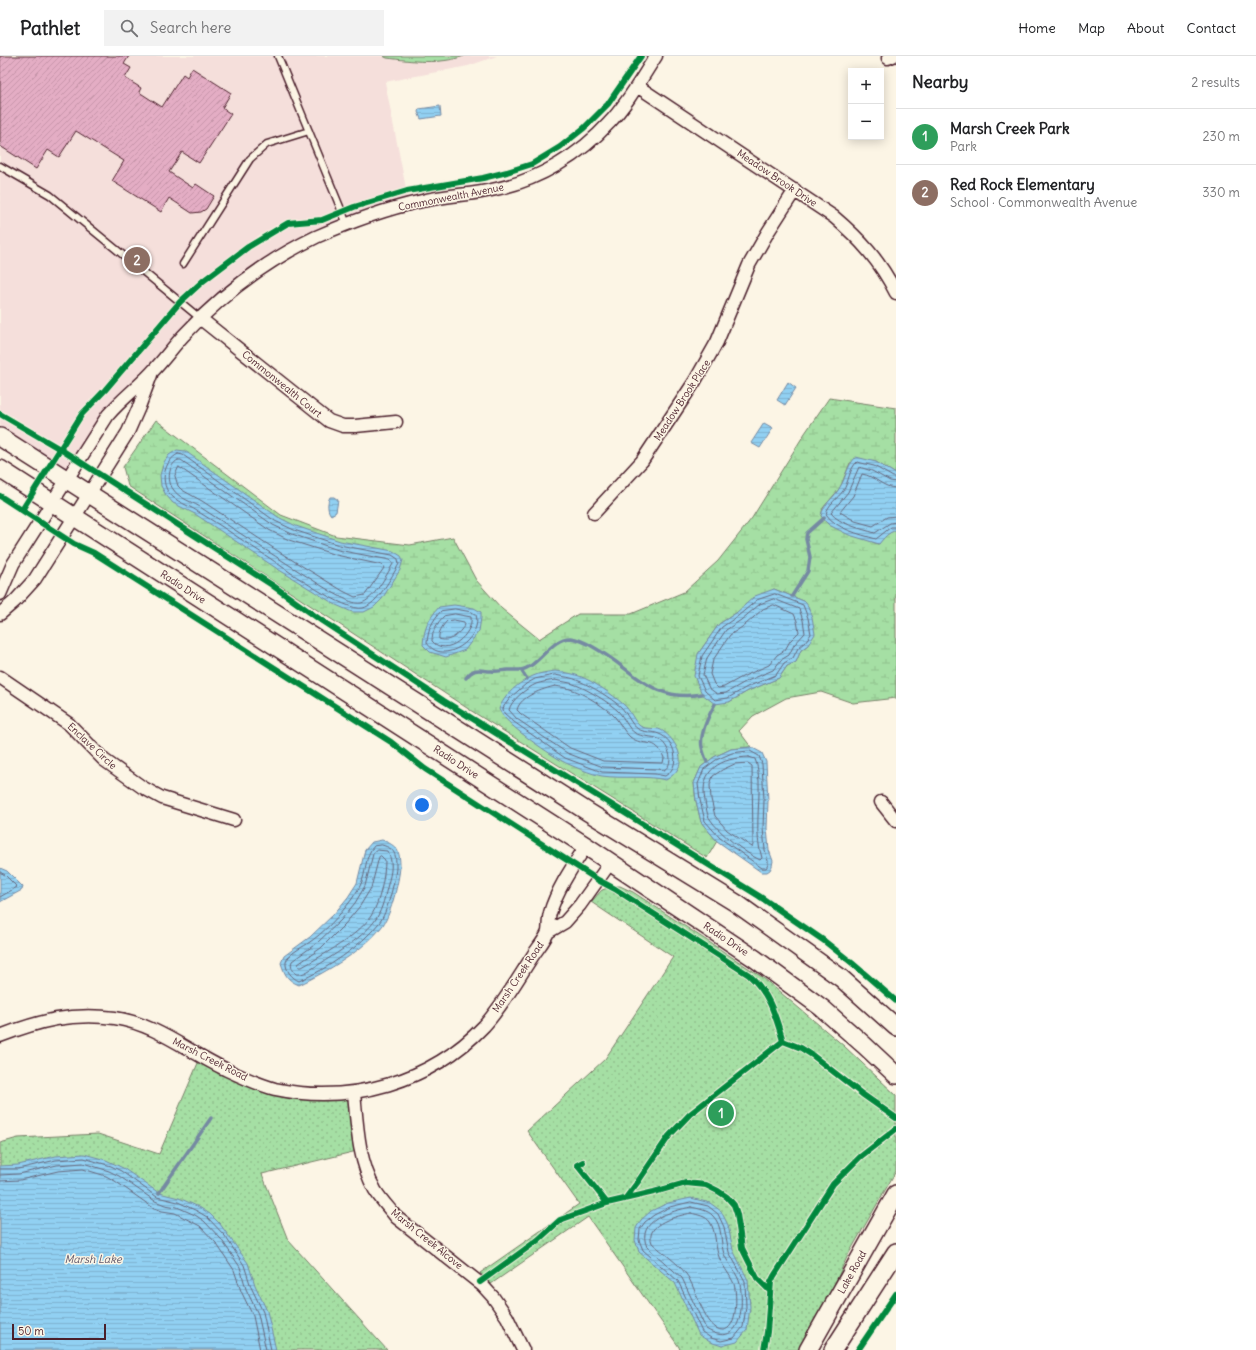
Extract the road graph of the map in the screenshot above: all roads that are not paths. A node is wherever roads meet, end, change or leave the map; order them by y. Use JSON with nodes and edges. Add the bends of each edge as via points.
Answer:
{"nodes":[{"id":1,"x":278,"y":56,"type":"edge"},
{"id":2,"x":656,"y":56,"type":"edge"},
{"id":3,"x":637,"y":86,"type":"junction"},
{"id":4,"x":309,"y":131,"type":"junction"},
{"id":5,"x":0,"y":166,"type":"edge"},
{"id":6,"x":795,"y":190,"type":"junction"},
{"id":7,"x":347,"y":224,"type":"junction"},
{"id":8,"x":183,"y":264,"type":"dead end"},
{"id":9,"x":896,"y":293,"type":"edge"},
{"id":10,"x":201,"y":319,"type":"junction"},
{"id":11,"x":152,"y":372,"type":"junction"},
{"id":12,"x":396,"y":422,"type":"dead end"},
{"id":13,"x":0,"y":437,"type":"edge"},
{"id":14,"x":0,"y":469,"type":"edge"},
{"id":15,"x":66,"y":479,"type":"junction"},
{"id":16,"x":89,"y":494,"type":"junction"},
{"id":17,"x":52,"y":502,"type":"junction"},
{"id":18,"x":594,"y":513,"type":"dead end"},
{"id":19,"x":74,"y":517,"type":"junction"},
{"id":20,"x":0,"y":594,"type":"edge"},
{"id":21,"x":0,"y":614,"type":"edge"},
{"id":22,"x":0,"y":677,"type":"edge"},
{"id":23,"x":881,"y":802,"type":"dead end"},
{"id":24,"x":234,"y":820,"type":"dead end"},
{"id":25,"x":896,"y":821,"type":"edge"},
{"id":26,"x":586,"y":846,"type":"junction"},
{"id":27,"x":610,"y":863,"type":"junction"},
{"id":28,"x":548,"y":932,"type":"junction"},
{"id":29,"x":896,"y":1026,"type":"edge"},
{"id":30,"x":0,"y":1036,"type":"edge"},
{"id":31,"x":896,"y":1075,"type":"edge"},
{"id":32,"x":354,"y":1092,"type":"junction"},
{"id":33,"x":896,"y":1194,"type":"edge"},
{"id":34,"x":896,"y":1252,"type":"edge"},
{"id":35,"x":896,"y":1258,"type":"edge"},
{"id":36,"x":877,"y":1282,"type":"junction"},
{"id":37,"x":523,"y":1350,"type":"edge"},
{"id":38,"x":808,"y":1350,"type":"edge"},
{"id":39,"x":833,"y":1350,"type":"edge"}],
"edges":[{"from":1,"to":4,"type":"lane"},
{"from":2,"to":3,"type":"street","name":"Commonwealth Avenue"},
{"from":3,"to":6,"type":"street","name":"Meadow Brook Drive"},
{"from":3,"to":7,"type":"street","name":"Commonwealth Avenue","via":[[608,124],[589,142],[554,167],[517,184],[424,200]]},
{"from":4,"to":7,"type":"lane"},
{"from":4,"to":8,"type":"lane","via":[[267,144],[250,159]]},
{"from":5,"to":10,"type":"lane","via":[[50,195]]},
{"from":6,"to":9,"type":"street","name":"Meadow Brook Drive","via":[[834,217],[871,251]]},
{"from":6,"to":18,"type":"street","name":"Meadow Brook Place","via":[[749,265],[717,342],[696,381],[642,461]]},
{"from":7,"to":10,"type":"street","name":"Commonwealth Avenue","via":[[288,252],[261,269],[237,286]]},
{"from":10,"to":11,"type":"street","name":"Commonwealth Avenue"},
{"from":10,"to":12,"type":"street","name":"Commonwealth Court","via":[[329,421],[343,426]]},
{"from":11,"to":15,"type":"street","name":"Commonwealth Avenue","via":[[108,415]]},
{"from":11,"to":16,"type":"street","name":"Commonwealth Avenue","via":[[128,432]]},
{"from":13,"to":15,"type":"main road"},
{"from":14,"to":17,"type":"main road","name":"Radio Drive"},
{"from":15,"to":16,"type":"main road"},
{"from":15,"to":17,"type":"street","name":"Commonwealth Avenue"},
{"from":16,"to":19,"type":"street","name":"Commonwealth Avenue"},
{"from":16,"to":29,"type":"main road","via":[[588,812],[736,903],[841,978]]},
{"from":17,"to":19,"type":"main road","name":"Radio Drive"},
{"from":17,"to":20,"type":"street","name":"Commonwealth Avenue","via":[[13,564]]},
{"from":19,"to":21,"type":"street","name":"Commonwealth Avenue","via":[[35,579]]},
{"from":19,"to":26,"type":"main road","name":"Radio Drive"},
{"from":22,"to":24,"type":"street","name":"Enclave Circle","via":[[70,724],[104,760],[142,787],[162,798]]},
{"from":23,"to":25,"type":"street"},
{"from":26,"to":27,"type":"main road","name":"Radio Drive"},
{"from":26,"to":28,"type":"street","name":"Marsh Creek Road","via":[[558,893],[550,914]]},
{"from":27,"to":28,"type":"street","name":"Marsh Creek Road","via":[[565,922]]},
{"from":27,"to":31,"type":"main road","name":"Radio Drive","via":[[800,990],[844,1026]]},
{"from":28,"to":32,"type":"street","name":"Marsh Creek Road","via":[[502,1004],[467,1043],[444,1060],[421,1072],[375,1089]]},
{"from":30,"to":32,"type":"street","name":"Marsh Creek Road","via":[[55,1019],[84,1016],[115,1018],[142,1026],[227,1070],[274,1088],[301,1093]]},
{"from":32,"to":37,"type":"street","name":"Marsh Creek Alcove","via":[[357,1131],[363,1161],[385,1204],[396,1217],[480,1282],[507,1317]]},
{"from":33,"to":38,"type":"main road","name":"Lake Road"},
{"from":34,"to":36,"type":"main road"},
{"from":35,"to":36,"type":"main road"},
{"from":36,"to":39,"type":"main road"}]}
